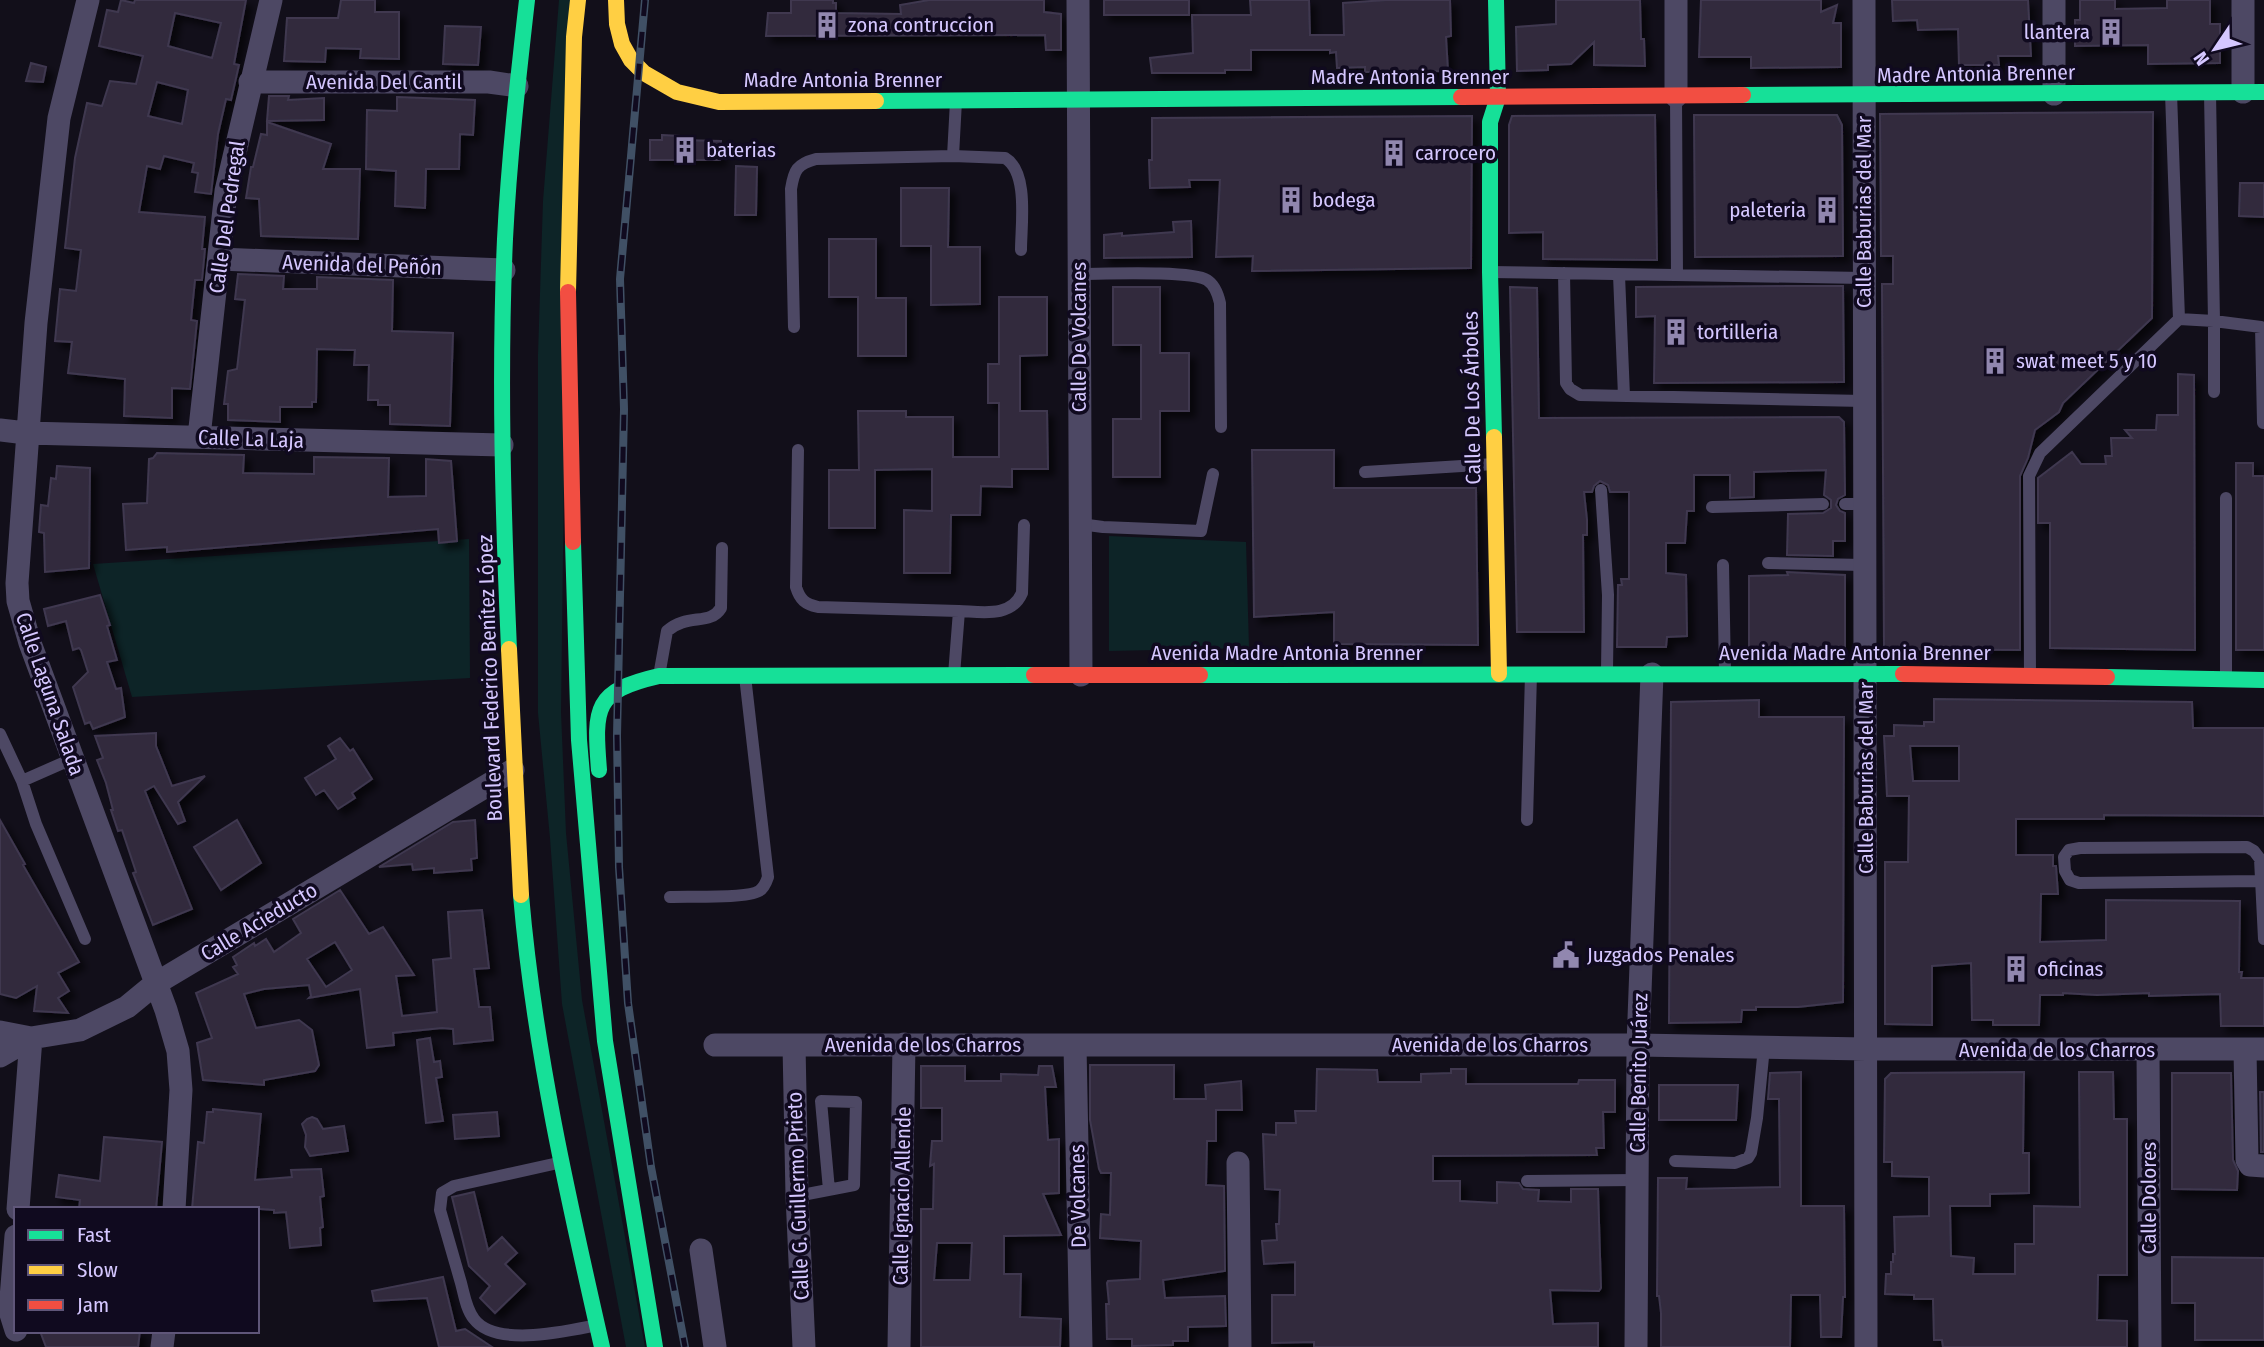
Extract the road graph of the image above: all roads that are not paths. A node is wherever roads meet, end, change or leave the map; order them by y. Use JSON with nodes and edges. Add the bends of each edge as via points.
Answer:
{"nodes":[{"id":1,"x":89,"y":0,"type":"edge"},
{"id":2,"x":271,"y":0,"type":"edge"},
{"id":3,"x":527,"y":0,"type":"edge"},
{"id":4,"x":578,"y":0,"type":"edge"},
{"id":5,"x":616,"y":0,"type":"edge"},
{"id":6,"x":1078,"y":0,"type":"edge"},
{"id":7,"x":1496,"y":0,"type":"edge"},
{"id":8,"x":1676,"y":0,"type":"edge"},
{"id":9,"x":1864,"y":0,"type":"edge"},
{"id":10,"x":2054,"y":0,"type":"edge"},
{"id":11,"x":2243,"y":0,"type":"edge"},
{"id":12,"x":250,"y":82,"type":"junction"},
{"id":13,"x":517,"y":86,"type":"junction"},
{"id":14,"x":1476,"y":90,"type":"junction"},
{"id":15,"x":2253,"y":92,"type":"edge"},
{"id":16,"x":2171,"y":93,"type":"junction"},
{"id":17,"x":2210,"y":93,"type":"junction"},
{"id":18,"x":2054,"y":94,"type":"junction"},
{"id":19,"x":1676,"y":96,"type":"junction"},
{"id":20,"x":1864,"y":96,"type":"junction"},
{"id":21,"x":1498,"y":97,"type":"junction"},
{"id":22,"x":1078,"y":100,"type":"junction"},
{"id":23,"x":956,"y":101,"type":"junction"},
{"id":24,"x":1490,"y":122,"type":"junction"},
{"id":25,"x":953,"y":156,"type":"junction"},
{"id":26,"x":1021,"y":250,"type":"dead end"},
{"id":27,"x":219,"y":259,"type":"junction"},
{"id":28,"x":504,"y":270,"type":"junction"},
{"id":29,"x":1490,"y":271,"type":"junction"},
{"id":30,"x":1564,"y":273,"type":"junction"},
{"id":31,"x":1079,"y":274,"type":"junction"},
{"id":32,"x":1619,"y":275,"type":"junction"},
{"id":33,"x":1677,"y":275,"type":"junction"},
{"id":34,"x":1864,"y":278,"type":"junction"},
{"id":35,"x":2179,"y":319,"type":"junction"},
{"id":36,"x":2214,"y":321,"type":"junction"},
{"id":37,"x":794,"y":327,"type":"dead end"},
{"id":38,"x":2214,"y":392,"type":"dead end"},
{"id":39,"x":1624,"y":396,"type":"junction"},
{"id":40,"x":1864,"y":401,"type":"junction"},
{"id":41,"x":2263,"y":423,"type":"edge"},
{"id":42,"x":1221,"y":427,"type":"dead end"},
{"id":43,"x":0,"y":430,"type":"edge"},
{"id":44,"x":26,"y":433,"type":"junction"},
{"id":45,"x":199,"y":437,"type":"junction"},
{"id":46,"x":502,"y":445,"type":"junction"},
{"id":47,"x":798,"y":450,"type":"dead end"},
{"id":48,"x":1494,"y":464,"type":"junction"},
{"id":49,"x":1365,"y":472,"type":"dead end"},
{"id":50,"x":1213,"y":474,"type":"dead end"},
{"id":51,"x":1601,"y":490,"type":"dead end"},
{"id":52,"x":2225,"y":498,"type":"dead end"},
{"id":53,"x":1823,"y":504,"type":"dead end"},
{"id":54,"x":1712,"y":507,"type":"dead end"},
{"id":55,"x":1080,"y":524,"type":"junction"},
{"id":56,"x":1024,"y":525,"type":"dead end"},
{"id":57,"x":722,"y":548,"type":"dead end"},
{"id":58,"x":1768,"y":563,"type":"dead end"},
{"id":59,"x":1723,"y":565,"type":"dead end"},
{"id":60,"x":1864,"y":565,"type":"junction"},
{"id":61,"x":9,"y":589,"type":"edge"},
{"id":62,"x":959,"y":611,"type":"junction"},
{"id":63,"x":1725,"y":673,"type":"junction"},
{"id":64,"x":1865,"y":673,"type":"junction"},
{"id":65,"x":1499,"y":674,"type":"junction"},
{"id":66,"x":1531,"y":674,"type":"junction"},
{"id":67,"x":1607,"y":674,"type":"junction"},
{"id":68,"x":1652,"y":674,"type":"junction"},
{"id":69,"x":954,"y":675,"type":"junction"},
{"id":70,"x":1081,"y":675,"type":"junction"},
{"id":71,"x":659,"y":676,"type":"junction"},
{"id":72,"x":745,"y":676,"type":"junction"},
{"id":73,"x":2030,"y":676,"type":"junction"},
{"id":74,"x":2226,"y":679,"type":"junction"},
{"id":75,"x":2264,"y":680,"type":"edge"},
{"id":76,"x":0,"y":734,"type":"edge"},
{"id":77,"x":72,"y":759,"type":"junction"},
{"id":78,"x":513,"y":770,"type":"junction"},
{"id":79,"x":22,"y":781,"type":"junction"},
{"id":80,"x":600,"y":786,"type":"dead end"},
{"id":81,"x":1527,"y":820,"type":"dead end"},
{"id":82,"x":603,"y":825,"type":"dead end"},
{"id":83,"x":2260,"y":881,"type":"junction"},
{"id":84,"x":670,"y":897,"type":"dead end"},
{"id":85,"x":2263,"y":900,"type":"edge"},
{"id":86,"x":85,"y":939,"type":"dead end"},
{"id":87,"x":2264,"y":939,"type":"edge"},
{"id":88,"x":155,"y":984,"type":"junction"},
{"id":89,"x":601,"y":985,"type":"junction"},
{"id":90,"x":0,"y":1032,"type":"edge"},
{"id":91,"x":31,"y":1038,"type":"junction"},
{"id":92,"x":904,"y":1044,"type":"junction"},
{"id":93,"x":715,"y":1045,"type":"dead end"},
{"id":94,"x":794,"y":1045,"type":"junction"},
{"id":95,"x":1638,"y":1045,"type":"junction"},
{"id":96,"x":1075,"y":1046,"type":"junction"},
{"id":97,"x":1764,"y":1047,"type":"junction"},
{"id":98,"x":1866,"y":1049,"type":"junction"},
{"id":99,"x":2148,"y":1050,"type":"junction"},
{"id":100,"x":2254,"y":1050,"type":"edge"},
{"id":101,"x":0,"y":1056,"type":"edge"},
{"id":102,"x":1675,"y":1161,"type":"dead end"},
{"id":103,"x":562,"y":1162,"type":"junction"},
{"id":104,"x":1238,"y":1163,"type":"dead end"},
{"id":105,"x":2264,"y":1166,"type":"edge"},
{"id":106,"x":1637,"y":1180,"type":"junction"},
{"id":107,"x":1527,"y":1181,"type":"dead end"},
{"id":108,"x":829,"y":1190,"type":"junction"},
{"id":109,"x":797,"y":1196,"type":"junction"},
{"id":110,"x":18,"y":1207,"type":"edge"},
{"id":111,"x":174,"y":1207,"type":"edge"},
{"id":112,"x":701,"y":1250,"type":"dead end"},
{"id":113,"x":14,"y":1261,"type":"edge"},
{"id":114,"x":597,"y":1326,"type":"junction"},
{"id":115,"x":14,"y":1333,"type":"edge"},
{"id":116,"x":601,"y":1347,"type":"edge"},
{"id":117,"x":655,"y":1347,"type":"edge"},
{"id":118,"x":715,"y":1347,"type":"edge"},
{"id":119,"x":804,"y":1347,"type":"edge"},
{"id":120,"x":899,"y":1347,"type":"edge"},
{"id":121,"x":1081,"y":1347,"type":"edge"},
{"id":122,"x":1240,"y":1347,"type":"edge"},
{"id":123,"x":1636,"y":1347,"type":"edge"},
{"id":124,"x":1866,"y":1347,"type":"edge"},
{"id":125,"x":2150,"y":1347,"type":"edge"}],
"edges":[{"from":1,"to":44,"type":"street","name":"Calle Laguna Salada","via":[[58,118]]},
{"from":2,"to":12,"type":"street","name":"Calle Del Pedregal"},
{"from":3,"to":13,"type":"street","name":"Boulevard Federico Benítez López"},
{"from":4,"to":89,"type":"street","via":[[567,328],[579,740]]},
{"from":5,"to":23,"type":"street","name":"Madre Antonia Brenner","via":[[619,35],[630,58],[655,82],[686,96],[719,102]]},
{"from":6,"to":22,"type":"street","name":"Calle De Volcanes"},
{"from":7,"to":21,"type":"street","name":"Calle De Los Árboles"},
{"from":8,"to":19,"type":"street"},
{"from":9,"to":20,"type":"street","name":"Calle Baburias del Mar"},
{"from":10,"to":18,"type":"street"},
{"from":11,"to":15,"type":"street"},
{"from":12,"to":13,"type":"street","name":"Avenida Del Cantil","via":[[489,82]]},
{"from":12,"to":27,"type":"street","name":"Calle Del Pedregal","via":[[226,191]]},
{"from":13,"to":28,"type":"street","name":"Boulevard Federico Benítez López"},
{"from":14,"to":21,"type":"street","name":"Madre Antonia Brenner"},
{"from":14,"to":22,"type":"street","name":"Madre Antonia Brenner"},
{"from":14,"to":24,"type":"street","name":"Calle De Los Árboles"},
{"from":15,"to":17,"type":"street","name":"Madre Antonia Brenner"},
{"from":16,"to":17,"type":"street","name":"Madre Antonia Brenner"},
{"from":16,"to":18,"type":"street","name":"Madre Antonia Brenner"},
{"from":16,"to":35,"type":"lane"},
{"from":17,"to":36,"type":"lane"},
{"from":18,"to":20,"type":"street","name":"Madre Antonia Brenner"},
{"from":19,"to":20,"type":"street","name":"Madre Antonia Brenner"},
{"from":19,"to":21,"type":"street","name":"Madre Antonia Brenner"},
{"from":19,"to":33,"type":"lane"},
{"from":20,"to":34,"type":"street","name":"Calle Baburias del Mar"},
{"from":21,"to":24,"type":"street","name":"Calle De Los Árboles"},
{"from":22,"to":23,"type":"street","name":"Madre Antonia Brenner"},
{"from":22,"to":31,"type":"street","name":"Calle De Volcanes"},
{"from":23,"to":25,"type":"lane"},
{"from":24,"to":29,"type":"street","name":"Calle De Los Árboles"},
{"from":25,"to":26,"type":"lane","via":[[1012,162],[1021,183]]},
{"from":25,"to":37,"type":"lane","via":[[801,163],[793,172],[791,189]]},
{"from":27,"to":28,"type":"street","name":"Avenida del Peñón"},
{"from":27,"to":45,"type":"street","name":"Calle Del Pedregal"},
{"from":28,"to":46,"type":"street","name":"Boulevard Federico Benítez López"},
{"from":29,"to":30,"type":"lane"},
{"from":29,"to":48,"type":"street","name":"Calle De Los Árboles"},
{"from":30,"to":32,"type":"lane"},
{"from":30,"to":39,"type":"lane","via":[[1566,383],[1580,395]]},
{"from":31,"to":42,"type":"lane","via":[[1190,274],[1210,281],[1220,303]]},
{"from":31,"to":55,"type":"street","name":"Calle De Volcanes"},
{"from":32,"to":33,"type":"lane"},
{"from":32,"to":39,"type":"lane"},
{"from":33,"to":34,"type":"lane"},
{"from":34,"to":40,"type":"street","name":"Calle Baburias del Mar"},
{"from":35,"to":36,"type":"lane"},
{"from":35,"to":73,"type":"lane","via":[[2040,453],[2029,476]]},
{"from":36,"to":38,"type":"lane"},
{"from":36,"to":41,"type":"lane","via":[[2261,327]]},
{"from":39,"to":40,"type":"lane"},
{"from":40,"to":60,"type":"street","name":"Calle Baburias del Mar","via":[[1855,504]]},
{"from":43,"to":44,"type":"street","name":"Calle La Laja"},
{"from":44,"to":45,"type":"street","name":"Calle La Laja"},
{"from":44,"to":61,"type":"street","name":"Calle Laguna Salada"},
{"from":45,"to":46,"type":"street","name":"Calle La Laja"},
{"from":46,"to":78,"type":"street","name":"Boulevard Federico Benítez López"},
{"from":47,"to":62,"type":"lane","via":[[796,587],[800,598],[818,607]]},
{"from":48,"to":49,"type":"lane"},
{"from":48,"to":65,"type":"street","name":"Calle De Los Árboles"},
{"from":50,"to":55,"type":"lane","via":[[1201,531]]},
{"from":51,"to":67,"type":"lane","via":[[1608,595]]},
{"from":52,"to":74,"type":"lane"},
{"from":53,"to":54,"type":"lane"},
{"from":55,"to":70,"type":"street","name":"Calle De Volcanes"},
{"from":56,"to":62,"type":"lane","via":[[1023,593],[1018,602],[1001,611]]},
{"from":57,"to":71,"type":"lane","via":[[721,608],[713,617],[683,620],[667,631]]},
{"from":58,"to":60,"type":"lane"},
{"from":59,"to":63,"type":"lane"},
{"from":60,"to":64,"type":"street","name":"Calle Baburias del Mar"},
{"from":61,"to":77,"type":"street","name":"Calle Laguna Salada"},
{"from":62,"to":69,"type":"lane"},
{"from":63,"to":64,"type":"street","name":"Avenida Madre Antonia Brenner"},
{"from":63,"to":68,"type":"street","name":"Avenida Madre Antonia Brenner"},
{"from":64,"to":73,"type":"street","name":"Avenida Madre Antonia Brenner"},
{"from":64,"to":98,"type":"street","name":"Calle Baburias del Mar"},
{"from":65,"to":66,"type":"street","name":"Avenida Madre Antonia Brenner"},
{"from":65,"to":70,"type":"street","name":"Avenida Madre Antonia Brenner"},
{"from":66,"to":67,"type":"street","name":"Avenida Madre Antonia Brenner"},
{"from":66,"to":81,"type":"lane"},
{"from":67,"to":68,"type":"street","name":"Avenida Madre Antonia Brenner"},
{"from":68,"to":95,"type":"street","name":"Calle Benito Juárez"},
{"from":69,"to":70,"type":"street","name":"Avenida Madre Antonia Brenner"},
{"from":69,"to":72,"type":"street","name":"Avenida Madre Antonia Brenner"},
{"from":71,"to":72,"type":"street","name":"Avenida Madre Antonia Brenner"},
{"from":71,"to":80,"type":"street","name":"Avenida Madre Antonia Brenner","via":[[619,686],[602,706],[596,734]]},
{"from":72,"to":84,"type":"lane","via":[[768,877],[760,890],[747,894]]},
{"from":73,"to":74,"type":"street","name":"Avenida Madre Antonia Brenner"},
{"from":74,"to":75,"type":"street","name":"Avenida Madre Antonia Brenner"},
{"from":76,"to":79,"type":"lane"},
{"from":77,"to":79,"type":"lane"},
{"from":77,"to":88,"type":"street","name":"Calle Laguna Salada"},
{"from":78,"to":88,"type":"street","name":"Calle Acieducto"},
{"from":78,"to":103,"type":"street","name":"Boulevard Federico Benítez López","via":[[533,1004]]},
{"from":79,"to":86,"type":"lane"},
{"from":82,"to":89,"type":"street","via":[[608,936]]},
{"from":83,"to":83,"type":"lane","via":[[2260,859],[2247,847],[2080,848],[2069,850],[2064,857],[2064,871],[2079,883]]},
{"from":83,"to":85,"type":"lane"},
{"from":85,"to":87,"type":"lane"},
{"from":88,"to":91,"type":"street","name":"Calle Acieducto","via":[[127,1007],[80,1030]]},
{"from":88,"to":111,"type":"street","name":"Calle Laguna Salada","via":[[178,1051]]},
{"from":89,"to":117,"type":"street"},
{"from":90,"to":91,"type":"street"},
{"from":91,"to":101,"type":"street","name":"Calle Acieducto"},
{"from":91,"to":110,"type":"street"},
{"from":92,"to":94,"type":"street","name":"Avenida de los Charros"},
{"from":92,"to":96,"type":"street","name":"Avenida de los Charros"},
{"from":92,"to":120,"type":"street","name":"Calle Ignacio Allende"},
{"from":93,"to":94,"type":"street","name":"Avenida de los Charros"},
{"from":94,"to":109,"type":"street","name":"Calle G. Guillermo Prieto"},
{"from":95,"to":96,"type":"street","name":"Avenida de los Charros"},
{"from":95,"to":97,"type":"street","name":"Avenida de los Charros"},
{"from":95,"to":106,"type":"street","name":"Calle Benito Juárez"},
{"from":96,"to":121,"type":"street","name":"De Volcanes"},
{"from":97,"to":98,"type":"street","name":"Avenida de los Charros"},
{"from":97,"to":102,"type":"lane","via":[[1748,1158],[1735,1163]]},
{"from":98,"to":99,"type":"street","name":"Avenida de los Charros"},
{"from":98,"to":124,"type":"street","name":"Calle Baburias del Mar"},
{"from":99,"to":100,"type":"street","name":"Avenida de los Charros"},
{"from":99,"to":125,"type":"street","name":"Calle Dolores"},
{"from":100,"to":105,"type":"street","via":[[2247,1160],[2249,1165]]},
{"from":103,"to":114,"type":"street","name":"Boulevard Federico Benítez López"},
{"from":103,"to":114,"type":"lane","via":[[454,1186],[442,1193],[440,1210],[468,1308],[478,1324],[514,1336]]},
{"from":104,"to":122,"type":"street"},
{"from":106,"to":107,"type":"lane"},
{"from":106,"to":123,"type":"street","name":"Calle Benito Juárez"},
{"from":108,"to":108,"type":"lane","via":[[854,1185],[856,1102],[821,1101]]},
{"from":108,"to":109,"type":"lane"},
{"from":109,"to":119,"type":"street","name":"Calle G. Guillermo Prieto"},
{"from":112,"to":118,"type":"street"},
{"from":113,"to":115,"type":"street","via":[[10,1311]]},
{"from":114,"to":116,"type":"street","name":"Boulevard Federico Benítez López"}]}
